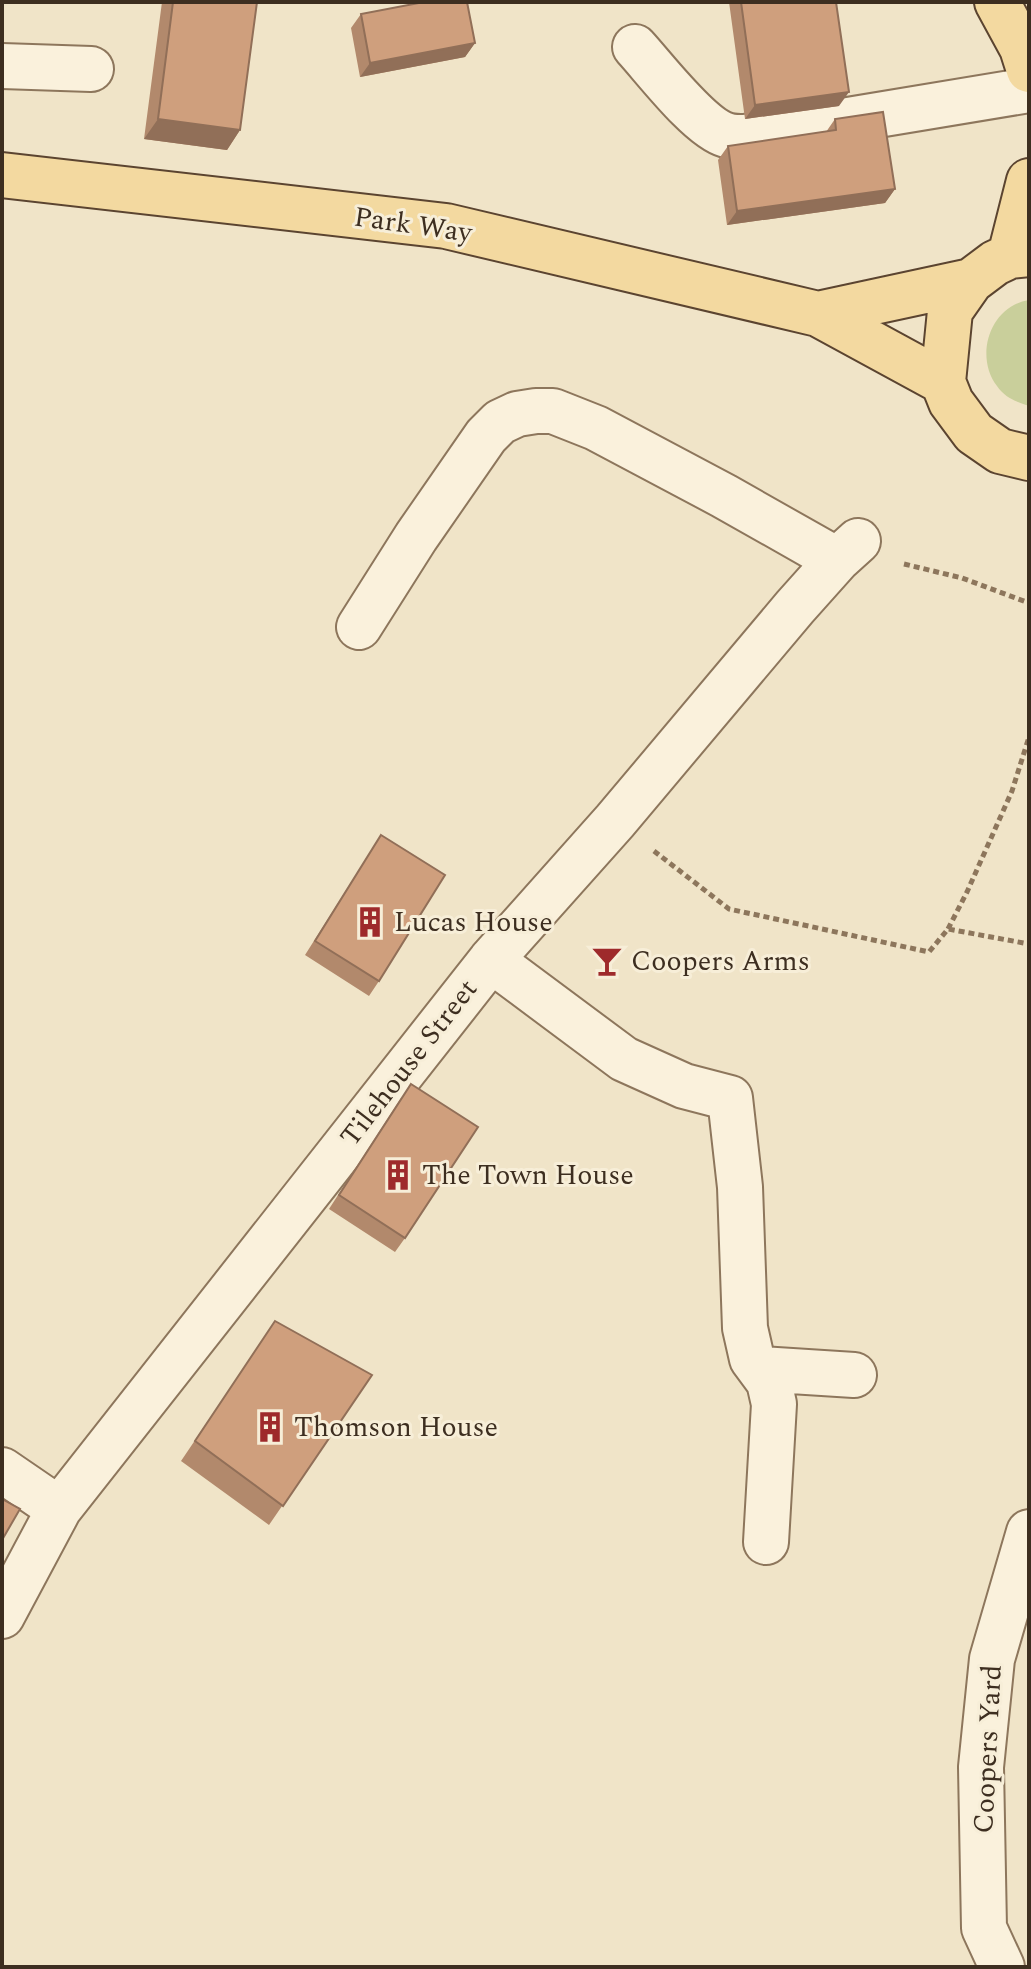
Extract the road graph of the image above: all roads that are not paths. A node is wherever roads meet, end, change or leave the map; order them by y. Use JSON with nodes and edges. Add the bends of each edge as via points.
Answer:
{"nodes":[{"id":1,"x":997,"y":2,"type":"edge"},
{"id":2,"x":635,"y":47,"type":"dead end"},
{"id":3,"x":2,"y":66,"type":"edge"},
{"id":4,"x":91,"y":69,"type":"dead end"},
{"id":5,"x":1029,"y":70,"type":"edge"},
{"id":6,"x":1029,"y":90,"type":"edge"},
{"id":7,"x":2,"y":175,"type":"edge"},
{"id":8,"x":1029,"y":181,"type":"edge"},
{"id":9,"x":1020,"y":255,"type":"edge"},
{"id":10,"x":971,"y":281,"type":"junction"},
{"id":11,"x":818,"y":314,"type":"junction"},
{"id":12,"x":943,"y":382,"type":"junction"},
{"id":13,"x":1029,"y":458,"type":"edge"},
{"id":14,"x":359,"y":627,"type":"dead end"},
{"id":15,"x":491,"y":960,"type":"junction"},
{"id":16,"x":760,"y":1369,"type":"junction"},
{"id":17,"x":854,"y":1375,"type":"dead end"},
{"id":18,"x":2,"y":1470,"type":"edge"},
{"id":19,"x":59,"y":1509,"type":"junction"},
{"id":20,"x":1029,"y":1532,"type":"edge"},
{"id":21,"x":766,"y":1542,"type":"dead end"},
{"id":22,"x":2,"y":1616,"type":"edge"},
{"id":23,"x":1002,"y":1967,"type":"edge"}],
"edges":[{"from":1,"to":5,"type":"main road"},
{"from":2,"to":6,"type":"street","via":[[699,118],[728,136]]},
{"from":3,"to":4,"type":"street"},
{"from":7,"to":11,"type":"main road","name":"Park Way","via":[[446,226]]},
{"from":8,"to":9,"type":"main road"},
{"from":9,"to":10,"type":"main road","via":[[995,263]]},
{"from":10,"to":11,"type":"main road","name":"Park Way"},
{"from":10,"to":12,"type":"main road","via":[[950,311]]},
{"from":11,"to":12,"type":"main road","name":"Park Way"},
{"from":12,"to":13,"type":"main road","via":[[974,433],[1000,451]]},
{"from":14,"to":15,"type":"street","name":"Tilehouse Street","via":[[486,436],[500,422],[536,411],[553,411],[596,428],[724,496],[847,550]]},
{"from":15,"to":16,"type":"street","via":[[624,1059],[684,1086],[730,1098],[740,1187],[745,1328],[752,1359]]},
{"from":15,"to":19,"type":"street","name":"Tilehouse Street"},
{"from":16,"to":17,"type":"street"},
{"from":16,"to":21,"type":"street","via":[[774,1404]]},
{"from":18,"to":19,"type":"street"},
{"from":19,"to":22,"type":"street","name":"Tilehouse Street"},
{"from":20,"to":23,"type":"street","name":"Coopers Yard","via":[[992,1659],[981,1767],[984,1928]]}]}
